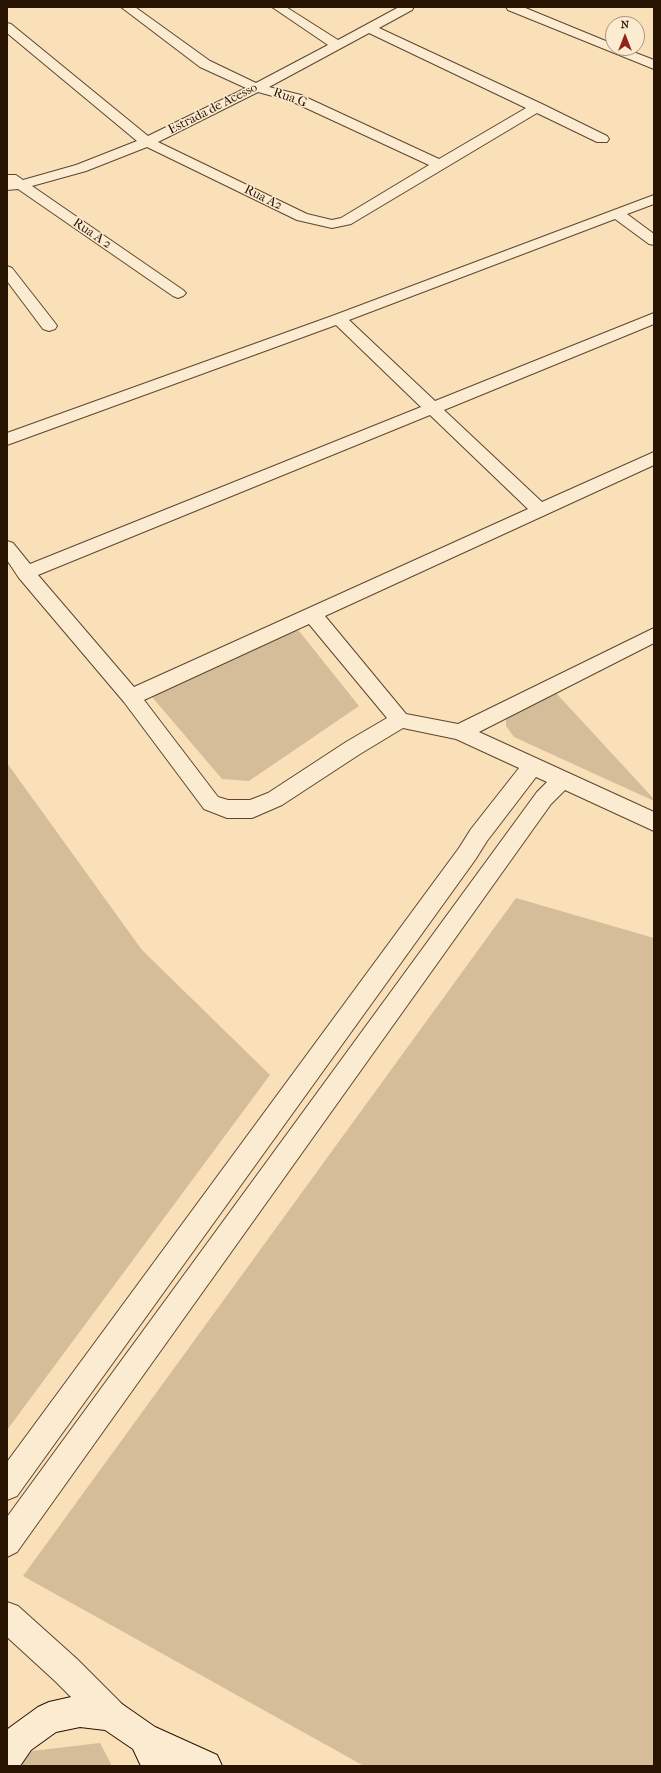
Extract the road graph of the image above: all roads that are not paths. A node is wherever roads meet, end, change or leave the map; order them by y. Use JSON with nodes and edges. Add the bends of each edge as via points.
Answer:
{"nodes":[{"id":1,"x":127,"y":7,"type":"edge"},
{"id":2,"x":278,"y":7,"type":"edge"},
{"id":3,"x":408,"y":7,"type":"edge"},
{"id":4,"x":512,"y":7,"type":"edge"},
{"id":5,"x":7,"y":27,"type":"edge"},
{"id":6,"x":369,"y":28,"type":"junction"},
{"id":7,"x":336,"y":44,"type":"junction"},
{"id":8,"x":654,"y":65,"type":"edge"},
{"id":9,"x":257,"y":88,"type":"junction"},
{"id":10,"x":537,"y":107,"type":"junction"},
{"id":11,"x":602,"y":139,"type":"dead end"},
{"id":12,"x":147,"y":142,"type":"junction"},
{"id":13,"x":440,"y":165,"type":"junction"},
{"id":14,"x":7,"y":175,"type":"edge"},
{"id":15,"x":13,"y":186,"type":"edge"},
{"id":16,"x":654,"y":199,"type":"edge"},
{"id":17,"x":616,"y":213,"type":"junction"},
{"id":18,"x":654,"y":241,"type":"edge"},
{"id":19,"x":7,"y":271,"type":"edge"},
{"id":20,"x":178,"y":293,"type":"dead end"},
{"id":21,"x":654,"y":318,"type":"edge"},
{"id":22,"x":338,"y":319,"type":"junction"},
{"id":23,"x":49,"y":326,"type":"dead end"},
{"id":24,"x":432,"y":409,"type":"junction"},
{"id":25,"x":7,"y":439,"type":"edge"},
{"id":26,"x":654,"y":458,"type":"edge"},
{"id":27,"x":541,"y":510,"type":"junction"},
{"id":28,"x":7,"y":547,"type":"edge"},
{"id":29,"x":26,"y":573,"type":"junction"},
{"id":30,"x":312,"y":614,"type":"junction"},
{"id":31,"x":654,"y":635,"type":"edge"},
{"id":32,"x":131,"y":697,"type":"junction"},
{"id":33,"x":400,"y":720,"type":"junction"},
{"id":34,"x":460,"y":732,"type":"junction"},
{"id":35,"x":532,"y":767,"type":"junction"},
{"id":36,"x":562,"y":780,"type":"junction"},
{"id":37,"x":654,"y":822,"type":"edge"},
{"id":38,"x":7,"y":1486,"type":"edge"},
{"id":39,"x":7,"y":1542,"type":"edge"},
{"id":40,"x":7,"y":1617,"type":"edge"},
{"id":41,"x":111,"y":1715,"type":"junction"},
{"id":42,"x":144,"y":1738,"type":"junction"},
{"id":43,"x":7,"y":1757,"type":"edge"},
{"id":44,"x":158,"y":1766,"type":"edge"},
{"id":45,"x":206,"y":1766,"type":"edge"}],
"edges":[{"from":1,"to":9,"type":"street","name":"Rua G","via":[[205,64]]},
{"from":2,"to":7,"type":"street"},
{"from":3,"to":6,"type":"street","name":"Estrada de Acesso"},
{"from":4,"to":8,"type":"street"},
{"from":5,"to":12,"type":"street","name":"Rua A2"},
{"from":6,"to":7,"type":"street","name":"Estrada de Acesso"},
{"from":6,"to":10,"type":"street"},
{"from":7,"to":9,"type":"street","name":"Estrada de Acesso"},
{"from":9,"to":12,"type":"street","name":"Estrada de Acesso"},
{"from":9,"to":13,"type":"street","name":"Rua G","via":[[296,98]]},
{"from":10,"to":11,"type":"street"},
{"from":10,"to":13,"type":"street","name":"Rua A2"},
{"from":12,"to":13,"type":"street","name":"Rua A2","via":[[302,217],[332,224],[346,221]]},
{"from":12,"to":15,"type":"street","name":"Estrada de Acesso","via":[[81,168]]},
{"from":14,"to":15,"type":"street","name":"Rua A 2"},
{"from":15,"to":20,"type":"street","name":"Rua A 2"},
{"from":16,"to":17,"type":"street"},
{"from":17,"to":18,"type":"street"},
{"from":17,"to":22,"type":"street"},
{"from":19,"to":23,"type":"street"},
{"from":21,"to":24,"type":"street"},
{"from":22,"to":24,"type":"street"},
{"from":22,"to":25,"type":"street"},
{"from":24,"to":27,"type":"street"},
{"from":24,"to":29,"type":"street"},
{"from":26,"to":27,"type":"street"},
{"from":27,"to":30,"type":"street"},
{"from":28,"to":29,"type":"street"},
{"from":29,"to":32,"type":"street"},
{"from":30,"to":32,"type":"street"},
{"from":30,"to":33,"type":"street"},
{"from":31,"to":34,"type":"street"},
{"from":32,"to":33,"type":"street","via":[[211,803],[227,809],[252,809],[276,799]]},
{"from":33,"to":34,"type":"street"},
{"from":34,"to":35,"type":"street"},
{"from":35,"to":36,"type":"street"},
{"from":35,"to":38,"type":"street","via":[[479,835]]},
{"from":36,"to":37,"type":"street"},
{"from":36,"to":39,"type":"street","via":[[544,798]]},
{"from":40,"to":41,"type":"street"},
{"from":41,"to":42,"type":"street"},
{"from":41,"to":43,"type":"street","via":[[80,1711],[49,1718],[20,1739]]},
{"from":42,"to":44,"type":"street"},
{"from":42,"to":45,"type":"street"}]}
